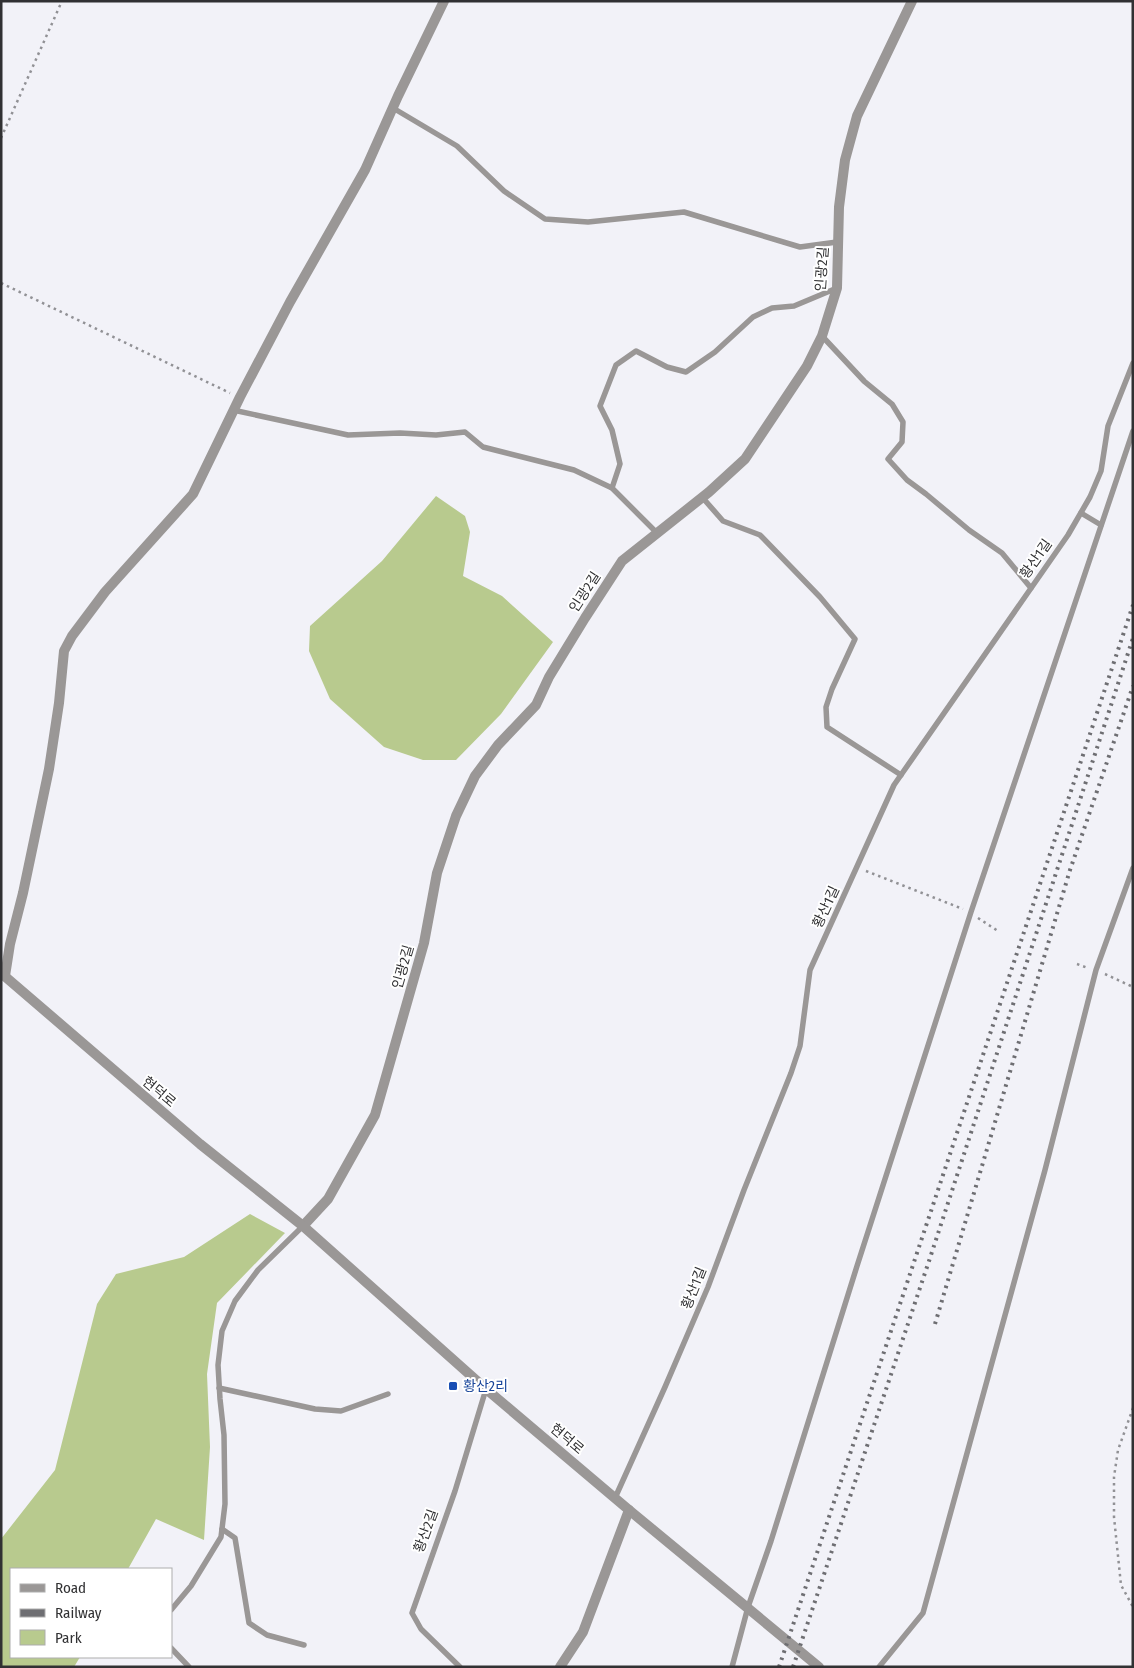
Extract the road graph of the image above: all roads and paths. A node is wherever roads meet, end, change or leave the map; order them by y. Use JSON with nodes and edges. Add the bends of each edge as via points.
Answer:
{"nodes":[{"id":1,"x":62,"y":1,"type":"edge"},
{"id":2,"x":444,"y":1,"type":"edge"},
{"id":3,"x":912,"y":1,"type":"edge"},
{"id":4,"x":393,"y":108,"type":"junction"},
{"id":5,"x":1,"y":138,"type":"edge"},
{"id":6,"x":837,"y":242,"type":"junction"},
{"id":7,"x":1,"y":283,"type":"edge"},
{"id":8,"x":837,"y":288,"type":"junction"},
{"id":9,"x":822,"y":336,"type":"junction"},
{"id":10,"x":1133,"y":363,"type":"edge"},
{"id":11,"x":240,"y":397,"type":"junction"},
{"id":12,"x":233,"y":410,"type":"junction"},
{"id":13,"x":1133,"y":431,"type":"edge"},
{"id":14,"x":612,"y":488,"type":"junction"},
{"id":15,"x":702,"y":497,"type":"junction"},
{"id":16,"x":1081,"y":513,"type":"junction"},
{"id":17,"x":1101,"y":525,"type":"junction"},
{"id":18,"x":657,"y":533,"type":"junction"},
{"id":19,"x":1031,"y":588,"type":"junction"},
{"id":20,"x":901,"y":775,"type":"junction"},
{"id":21,"x":858,"y":868,"type":"junction"},
{"id":22,"x":1133,"y":868,"type":"edge"},
{"id":23,"x":971,"y":912,"type":"junction"},
{"id":24,"x":998,"y":931,"type":"dead end"},
{"id":25,"x":3,"y":975,"type":"edge"},
{"id":26,"x":303,"y":1226,"type":"junction"},
{"id":27,"x":219,"y":1388,"type":"junction"},
{"id":28,"x":486,"y":1389,"type":"junction"},
{"id":29,"x":388,"y":1394,"type":"dead end"},
{"id":30,"x":1133,"y":1408,"type":"edge"},
{"id":31,"x":615,"y":1498,"type":"junction"},
{"id":32,"x":629,"y":1510,"type":"junction"},
{"id":33,"x":222,"y":1529,"type":"junction"},
{"id":34,"x":748,"y":1606,"type":"junction"},
{"id":35,"x":1133,"y":1607,"type":"edge"},
{"id":36,"x":172,"y":1609,"type":"edge"},
{"id":37,"x":304,"y":1645,"type":"dead end"},
{"id":38,"x":172,"y":1649,"type":"edge"},
{"id":39,"x":189,"y":1667,"type":"edge"},
{"id":40,"x":460,"y":1667,"type":"edge"},
{"id":41,"x":560,"y":1667,"type":"edge"},
{"id":42,"x":732,"y":1667,"type":"edge"},
{"id":43,"x":819,"y":1667,"type":"edge"},
{"id":44,"x":879,"y":1667,"type":"edge"}],
"edges":[{"from":1,"to":5,"type":"path"},
{"from":2,"to":4,"type":"street"},
{"from":3,"to":6,"type":"street","name":"인광2길","via":[[856,116],[845,160]]},
{"from":4,"to":6,"type":"lane","via":[[457,146],[504,191],[545,218],[588,222],[684,212],[800,247]]},
{"from":4,"to":11,"type":"street","via":[[365,170]]},
{"from":6,"to":8,"type":"street","name":"인광2길"},
{"from":7,"to":11,"type":"path"},
{"from":8,"to":9,"type":"street","name":"인광2길"},
{"from":8,"to":14,"type":"lane","via":[[794,306],[772,308],[753,317],[715,352],[686,372],[667,367],[636,351],[616,365],[600,406],[612,430],[620,464]]},
{"from":9,"to":15,"type":"street","name":"인광2길","via":[[807,366],[746,459]]},
{"from":9,"to":19,"type":"lane","via":[[864,381],[892,404],[902,422],[902,442],[888,459],[907,480],[1002,553]]},
{"from":10,"to":16,"type":"lane","name":"황산1길","via":[[1108,426],[1101,471]]},
{"from":11,"to":12,"type":"street"},
{"from":12,"to":14,"type":"lane","via":[[348,436],[400,433],[436,436],[465,432],[483,447],[574,470]]},
{"from":12,"to":25,"type":"street","via":[[193,494],[104,592],[64,651],[49,769]]},
{"from":13,"to":17,"type":"lane"},
{"from":14,"to":18,"type":"lane"},
{"from":15,"to":18,"type":"street","name":"인광2길"},
{"from":15,"to":20,"type":"lane","via":[[723,521],[760,535],[855,639],[826,707],[827,727]]},
{"from":16,"to":17,"type":"lane"},
{"from":16,"to":19,"type":"lane","name":"황산1길"},
{"from":17,"to":23,"type":"lane"},
{"from":18,"to":26,"type":"street","name":"인광2길","via":[[622,561],[584,618],[536,705],[498,745],[475,776],[456,816],[437,873],[424,944],[375,1115],[328,1199]]},
{"from":19,"to":20,"type":"lane","name":"황산1길"},
{"from":20,"to":21,"type":"lane","name":"황산1길"},
{"from":21,"to":23,"type":"path"},
{"from":21,"to":31,"type":"lane","name":"황산1길","via":[[810,970],[800,1046],[791,1073],[708,1288]]},
{"from":22,"to":44,"type":"lane","via":[[1096,970],[1045,1170],[923,1613]]},
{"from":23,"to":24,"type":"path"},
{"from":23,"to":34,"type":"lane"},
{"from":25,"to":26,"type":"street","name":"현덕로","via":[[200,1144]]},
{"from":26,"to":27,"type":"lane","via":[[258,1270],[235,1301],[222,1331]]},
{"from":26,"to":28,"type":"street","name":"현덕로"},
{"from":27,"to":29,"type":"lane","via":[[341,1412]]},
{"from":27,"to":33,"type":"lane","via":[[224,1435]]},
{"from":28,"to":31,"type":"street","name":"현덕로"},
{"from":28,"to":40,"type":"lane","name":"황산2길","via":[[455,1491],[412,1613],[421,1629]]},
{"from":30,"to":35,"type":"path","via":[[1118,1450],[1114,1517],[1121,1585]]},
{"from":31,"to":32,"type":"street","name":"현덕로"},
{"from":32,"to":34,"type":"street","name":"현덕로"},
{"from":32,"to":41,"type":"street","via":[[583,1632]]},
{"from":33,"to":36,"type":"lane","via":[[221,1537],[191,1586]]},
{"from":33,"to":37,"type":"lane","via":[[235,1538],[249,1623],[268,1635]]},
{"from":34,"to":42,"type":"lane"},
{"from":34,"to":43,"type":"street","name":"현덕로"},
{"from":38,"to":39,"type":"lane"}]}
